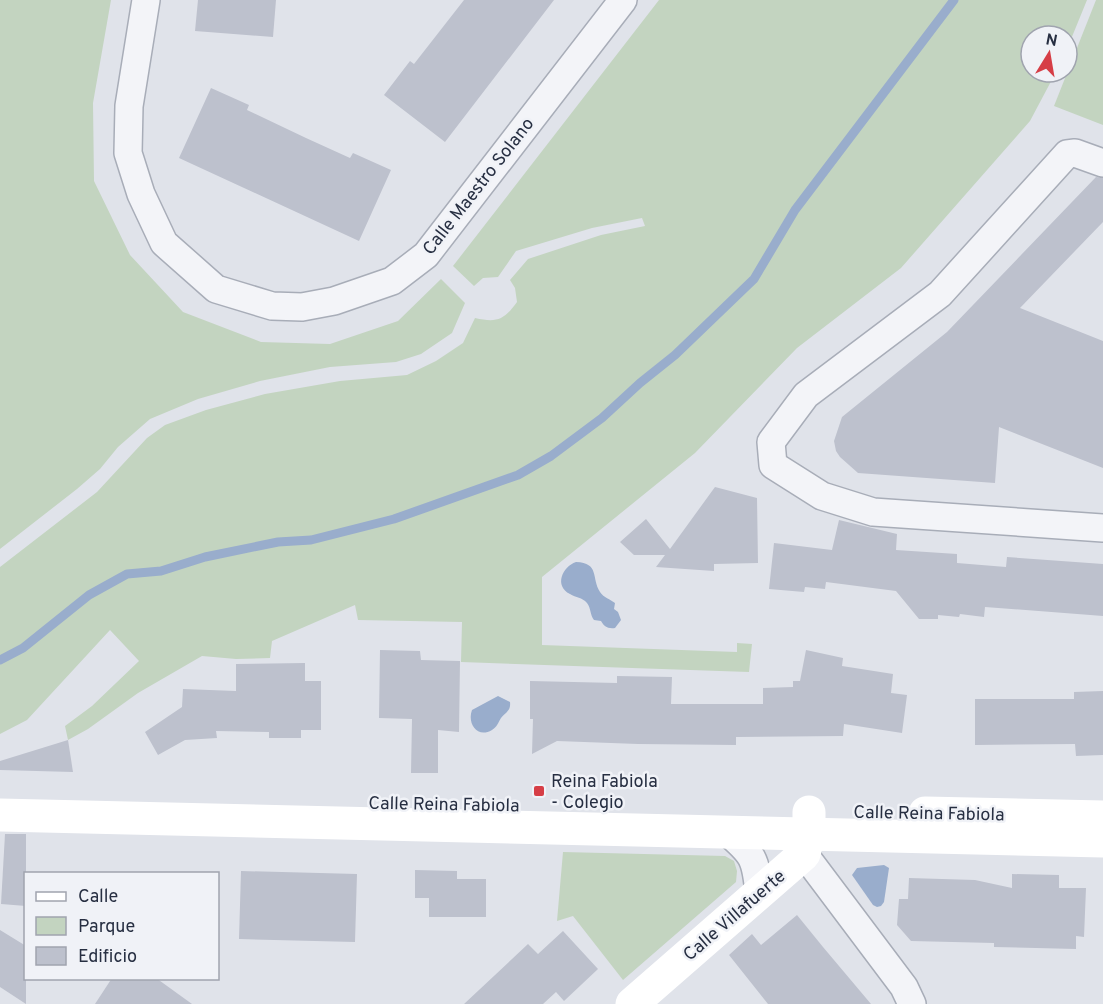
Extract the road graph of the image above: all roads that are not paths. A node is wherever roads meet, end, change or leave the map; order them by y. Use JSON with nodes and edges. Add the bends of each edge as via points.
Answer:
{"nodes":[{"id":1,"x":147,"y":0,"type":"edge"},
{"id":2,"x":623,"y":0,"type":"edge"},
{"id":3,"x":1103,"y":163,"type":"edge"},
{"id":4,"x":1103,"y":528,"type":"edge"},
{"id":5,"x":0,"y":796,"type":"edge"},
{"id":6,"x":0,"y":816,"type":"edge"},
{"id":7,"x":1103,"y":817,"type":"edge"},
{"id":8,"x":726,"y":831,"type":"junction"},
{"id":9,"x":807,"y":833,"type":"junction"},
{"id":10,"x":1103,"y":841,"type":"edge"},
{"id":11,"x":759,"y":894,"type":"junction"},
{"id":12,"x":632,"y":1004,"type":"edge"},
{"id":13,"x":912,"y":1004,"type":"edge"}],
"edges":[{"from":1,"to":2,"type":"street","name":"Calle Maestro Solano","via":[[129,106],[128,153],[141,194],[164,243],[216,289],[272,306],[334,301],[392,281],[426,255]]},
{"from":3,"to":4,"type":"street","via":[[1067,154],[940,294],[806,395],[771,442],[773,465],[822,496],[873,512]]},
{"from":5,"to":9,"type":"street","name":"Calle Reina Fabiola"},
{"from":6,"to":8,"type":"street","name":"Calle Reina Fabiola"},
{"from":7,"to":9,"type":"street","name":"Calle Reina Fabiola"},
{"from":8,"to":9,"type":"street","name":"Calle Reina Fabiola"},
{"from":8,"to":11,"type":"street","via":[[748,850],[757,868]]},
{"from":9,"to":10,"type":"street","name":"Calle Reina Fabiola"},
{"from":9,"to":11,"type":"street","name":"Calle Villafuerte"},
{"from":9,"to":13,"type":"street"},
{"from":11,"to":12,"type":"street","name":"Calle Villafuerte"}]}
